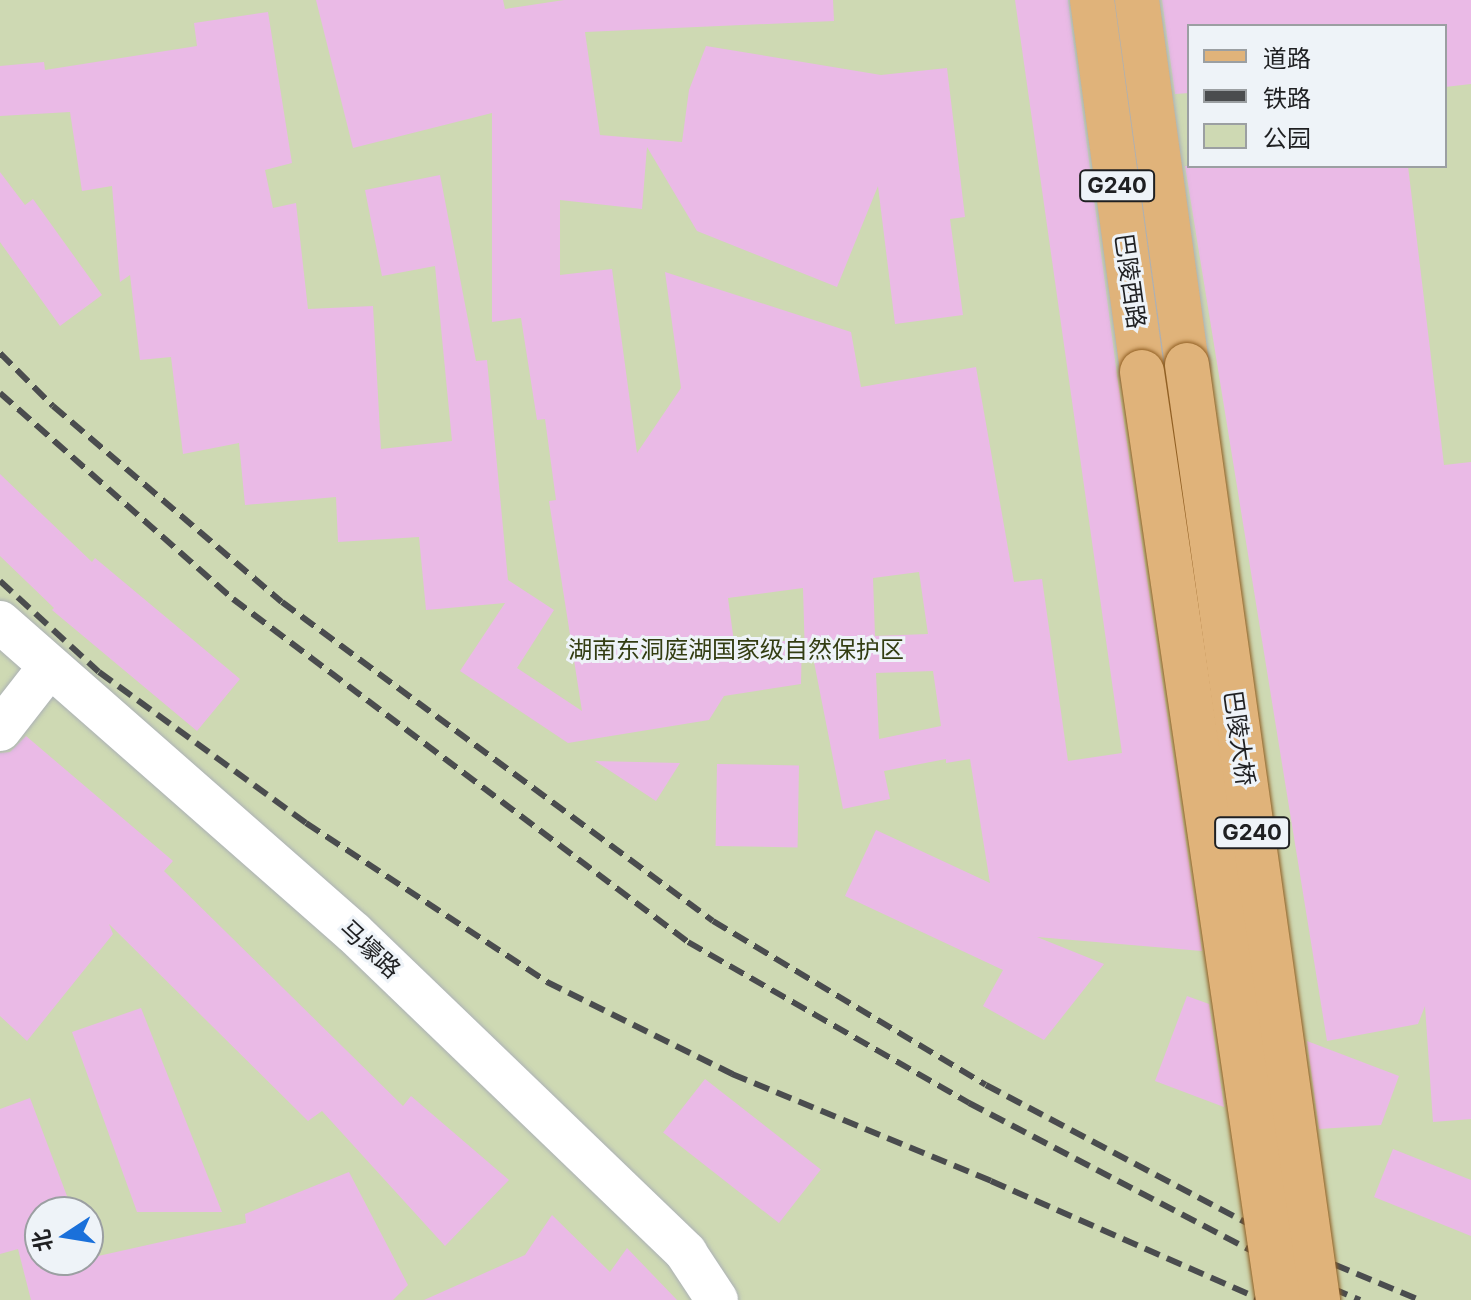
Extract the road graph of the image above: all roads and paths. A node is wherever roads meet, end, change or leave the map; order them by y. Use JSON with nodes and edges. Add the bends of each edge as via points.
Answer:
{"nodes":[{"id":1,"x":1092,"y":0,"type":"edge"},
{"id":2,"x":1137,"y":0,"type":"edge"},
{"id":3,"x":1187,"y":365,"type":"joint"},
{"id":4,"x":1142,"y":372,"type":"joint"},
{"id":5,"x":0,"y":622,"type":"edge"},
{"id":6,"x":49,"y":667,"type":"junction"},
{"id":7,"x":0,"y":730,"type":"edge"},
{"id":8,"x":717,"y":1300,"type":"edge"},
{"id":9,"x":1278,"y":1300,"type":"edge"},
{"id":10,"x":1318,"y":1300,"type":"edge"}],
"edges":[{"from":1,"to":4,"type":"main road","name":"巴陵西路","number":"G240"},
{"from":2,"to":3,"type":"main road","name":"巴陵西路","number":"G240"},
{"from":3,"to":10,"type":"main road","name":"巴陵大桥","number":"G240","bridge":true},
{"from":4,"to":9,"type":"main road","name":"巴陵大桥","number":"G240","bridge":true},
{"from":5,"to":6,"type":"street","name":"马壕路"},
{"from":6,"to":7,"type":"street"},
{"from":6,"to":8,"type":"street","name":"马壕路","via":[[365,944],[686,1253]]}]}
